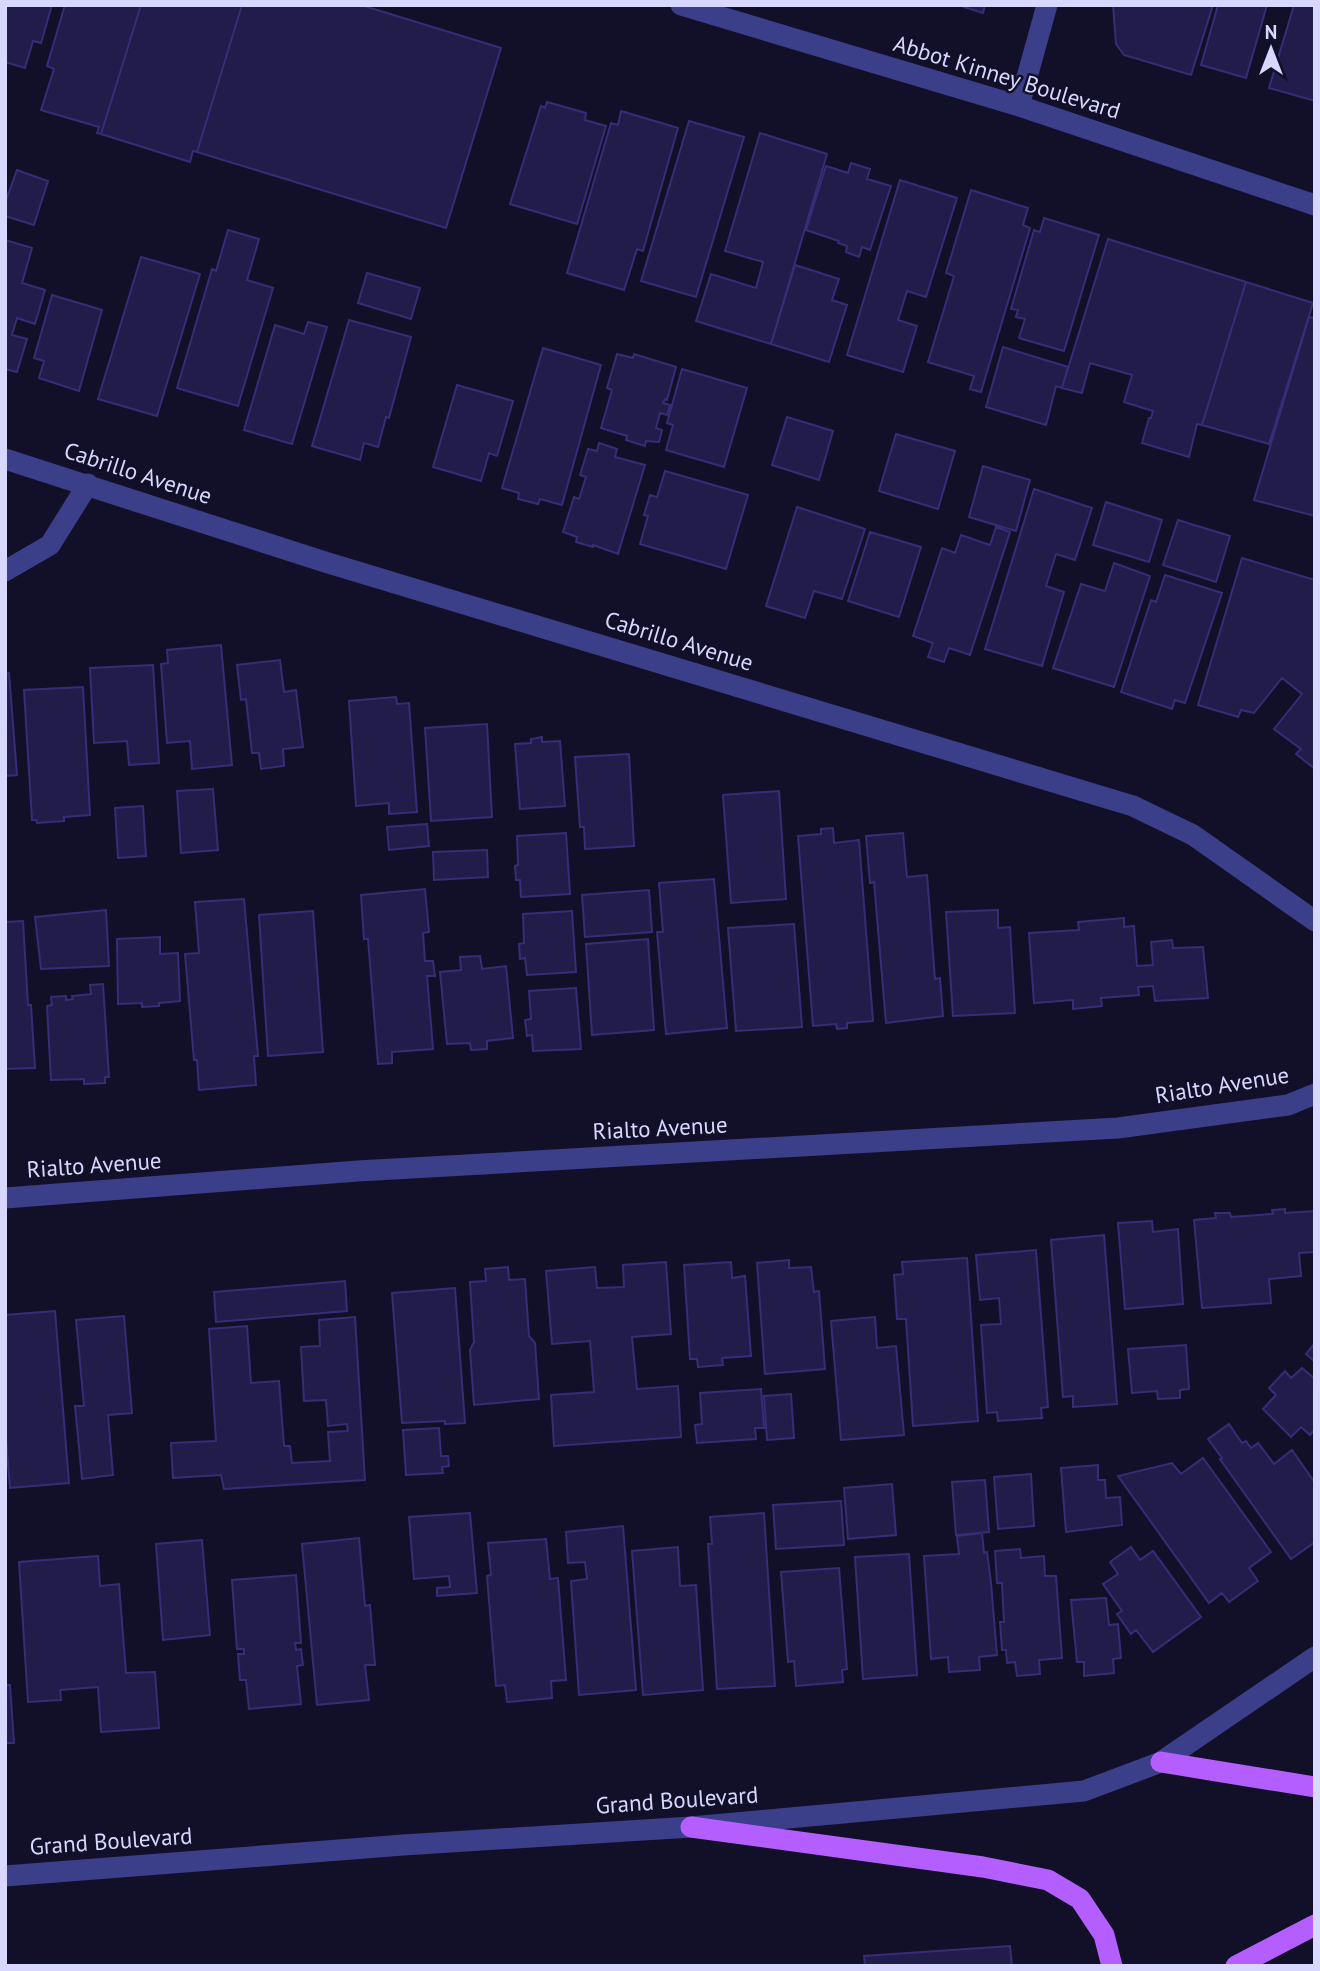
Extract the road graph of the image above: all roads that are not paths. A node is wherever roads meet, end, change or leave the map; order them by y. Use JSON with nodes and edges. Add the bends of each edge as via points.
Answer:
{"nodes":[{"id":1,"x":681,"y":5,"type":"edge"},
{"id":2,"x":1048,"y":5,"type":"edge"},
{"id":3,"x":1019,"y":106,"type":"junction"},
{"id":4,"x":1315,"y":205,"type":"edge"},
{"id":5,"x":5,"y":459,"type":"edge"},
{"id":6,"x":88,"y":484,"type":"junction"},
{"id":7,"x":5,"y":570,"type":"edge"},
{"id":8,"x":1315,"y":921,"type":"edge"},
{"id":9,"x":1315,"y":1094,"type":"edge"},
{"id":10,"x":5,"y":1198,"type":"edge"},
{"id":11,"x":1315,"y":1657,"type":"edge"},
{"id":12,"x":1161,"y":1762,"type":"junction"},
{"id":13,"x":1315,"y":1787,"type":"edge"},
{"id":14,"x":691,"y":1827,"type":"junction"},
{"id":15,"x":5,"y":1876,"type":"edge"},
{"id":16,"x":1315,"y":1924,"type":"edge"},
{"id":17,"x":1112,"y":1966,"type":"edge"},
{"id":18,"x":1236,"y":1966,"type":"edge"}],
"edges":[{"from":1,"to":3,"type":"street","name":"Abbot Kinney Boulevard"},
{"from":2,"to":3,"type":"street"},
{"from":3,"to":4,"type":"street","name":"Abbot Kinney Boulevard"},
{"from":5,"to":6,"type":"street","name":"Cabrillo Avenue"},
{"from":6,"to":7,"type":"street","via":[[50,545]]},
{"from":6,"to":8,"type":"street","name":"Cabrillo Avenue","via":[[326,562],[1133,806],[1193,835]]},
{"from":9,"to":10,"type":"street","name":"Rialto Avenue","via":[[1288,1105],[1118,1128],[358,1171]]},
{"from":11,"to":12,"type":"street","name":"Grand Boulevard"},
{"from":12,"to":13,"type":"main road"},
{"from":12,"to":14,"type":"street","name":"Grand Boulevard","via":[[1084,1791]]},
{"from":14,"to":15,"type":"street","name":"Grand Boulevard"},
{"from":14,"to":17,"type":"main road","via":[[1048,1880],[1080,1899],[1104,1935]]},
{"from":16,"to":18,"type":"main road"}]}
